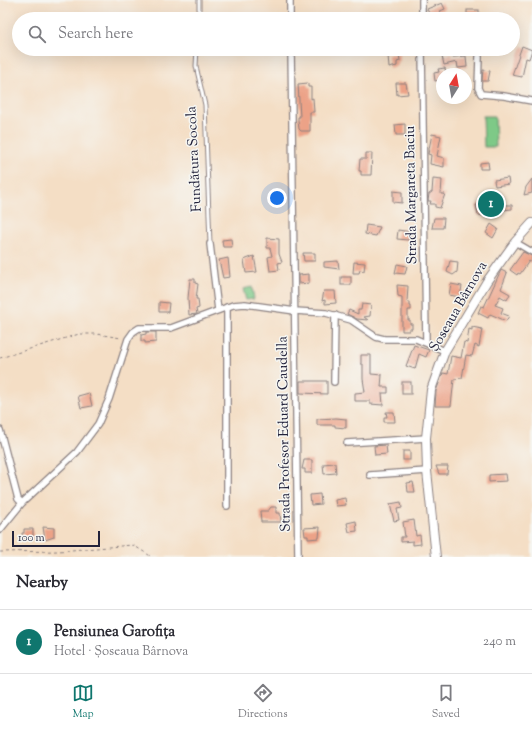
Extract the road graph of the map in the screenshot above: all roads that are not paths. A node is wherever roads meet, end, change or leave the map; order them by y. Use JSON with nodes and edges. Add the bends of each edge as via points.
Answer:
{"nodes":[{"id":1,"x":200,"y":0,"type":"edge"},
{"id":2,"x":290,"y":0,"type":"edge"},
{"id":3,"x":422,"y":0,"type":"edge"},
{"id":4,"x":199,"y":12,"type":"edge"},
{"id":5,"x":290,"y":12,"type":"edge"},
{"id":6,"x":422,"y":12,"type":"edge"},
{"id":7,"x":197,"y":56,"type":"edge"},
{"id":8,"x":291,"y":56,"type":"edge"},
{"id":9,"x":422,"y":56,"type":"edge"},
{"id":10,"x":479,"y":57,"type":"dead end"},
{"id":11,"x":532,"y":101,"type":"edge"},
{"id":12,"x":532,"y":223,"type":"edge"},
{"id":13,"x":515,"y":242,"type":"junction"},
{"id":14,"x":210,"y":244,"type":"joint"},
{"id":15,"x":532,"y":252,"type":"edge"},
{"id":16,"x":227,"y":307,"type":"junction"},
{"id":17,"x":218,"y":310,"type":"junction"},
{"id":18,"x":295,"y":311,"type":"junction"},
{"id":19,"x":335,"y":315,"type":"junction"},
{"id":20,"x":426,"y":342,"type":"junction"},
{"id":21,"x":445,"y":351,"type":"junction"},
{"id":22,"x":334,"y":382,"type":"dead end"},
{"id":23,"x":0,"y":430,"type":"edge"},
{"id":24,"x":426,"y":438,"type":"junction"},
{"id":25,"x":347,"y":443,"type":"dead end"},
{"id":26,"x":427,"y":471,"type":"junction"},
{"id":27,"x":370,"y":475,"type":"dead end"},
{"id":28,"x":22,"y":504,"type":"junction"},
{"id":29,"x":227,"y":506,"type":"dead end"},
{"id":30,"x":0,"y":530,"type":"edge"},
{"id":31,"x":298,"y":557,"type":"edge"},
{"id":32,"x":436,"y":557,"type":"edge"}],
"edges":[{"from":1,"to":4,"type":"lane"},
{"from":2,"to":5,"type":"street"},
{"from":3,"to":6,"type":"street"},
{"from":7,"to":14,"type":"lane","name":"Fundătura Socola","via":[[197,73],[205,105]]},
{"from":8,"to":18,"type":"street","name":"Strada Profesor Eduard Caudella"},
{"from":9,"to":20,"type":"street","name":"Strada Margareta Baciu"},
{"from":10,"to":11,"type":"street","via":[[478,88],[481,94]]},
{"from":12,"to":13,"type":"main road","name":"Șoseaua Bârnova"},
{"from":13,"to":15,"type":"street"},
{"from":13,"to":21,"type":"main road","name":"Șoseaua Bârnova","via":[[487,281]]},
{"from":14,"to":17,"type":"street"},
{"from":16,"to":17,"type":"street"},
{"from":16,"to":18,"type":"street","via":[[246,304]]},
{"from":16,"to":29,"type":"street"},
{"from":17,"to":28,"type":"street","via":[[171,328],[139,328],[133,332],[128,339],[109,399],[98,424],[77,452]]},
{"from":18,"to":19,"type":"street"},
{"from":18,"to":31,"type":"street","name":"Strada Profesor Eduard Caudella"},
{"from":19,"to":20,"type":"street","via":[[352,320],[376,337]]},
{"from":19,"to":22,"type":"street"},
{"from":20,"to":21,"type":"street"},
{"from":21,"to":24,"type":"main road","name":"Șoseaua Bârnova","via":[[431,390]]},
{"from":23,"to":28,"type":"street","via":[[18,499]]},
{"from":24,"to":25,"type":"street"},
{"from":24,"to":26,"type":"main road","name":"Șoseaua Bârnova"},
{"from":26,"to":27,"type":"street"},
{"from":26,"to":32,"type":"main road","name":"Șoseaua Bârnova"},
{"from":28,"to":30,"type":"street"}]}
